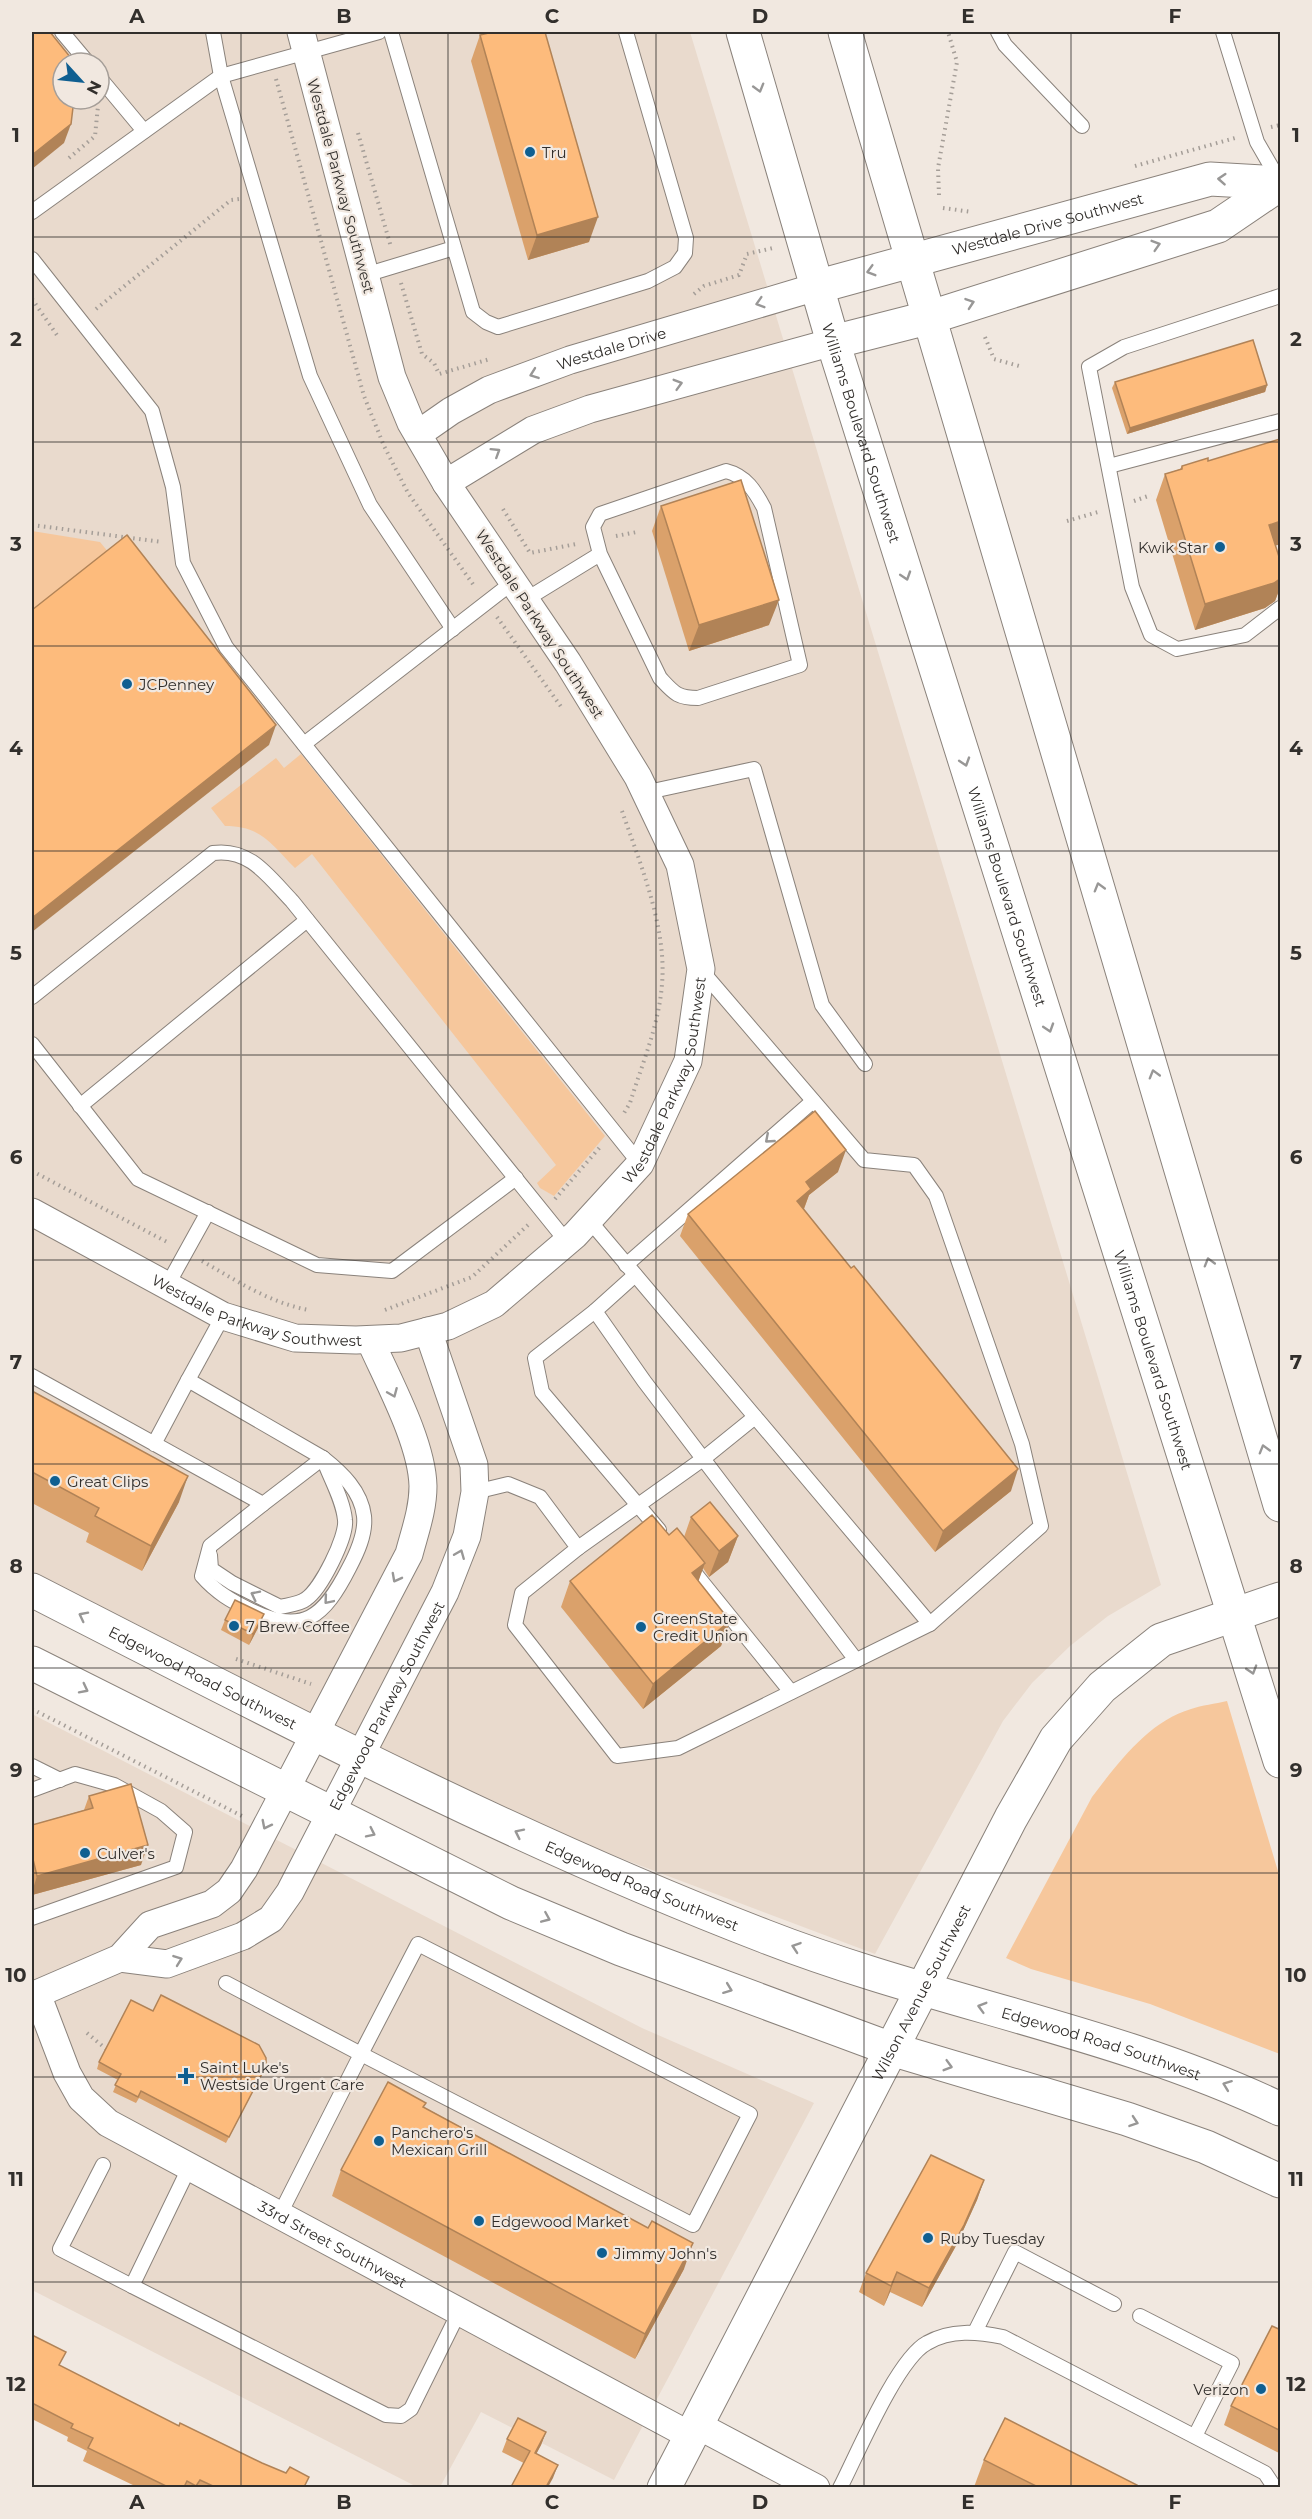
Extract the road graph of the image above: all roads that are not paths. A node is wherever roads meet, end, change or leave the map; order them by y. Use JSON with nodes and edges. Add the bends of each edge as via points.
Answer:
{"nodes":[{"id":1,"x":62,"y":32,"type":"edge"},
{"id":2,"x":213,"y":32,"type":"edge"},
{"id":3,"x":379,"y":32,"type":"edge"},
{"id":4,"x":391,"y":32,"type":"edge"},
{"id":5,"x":626,"y":32,"type":"edge"},
{"id":6,"x":743,"y":32,"type":"edge"},
{"id":7,"x":845,"y":32,"type":"edge"},
{"id":8,"x":998,"y":32,"type":"edge"},
{"id":9,"x":1223,"y":32,"type":"edge"},
{"id":10,"x":304,"y":41,"type":"edge"},
{"id":11,"x":77,"y":51,"type":"edge"},
{"id":12,"x":221,"y":76,"type":"junction"},
{"id":13,"x":111,"y":91,"type":"edge"},
{"id":14,"x":1082,"y":126,"type":"dead end"},
{"id":15,"x":144,"y":131,"type":"junction"},
{"id":16,"x":1281,"y":183,"type":"edge"},
{"id":17,"x":32,"y":212,"type":"edge"},
{"id":18,"x":454,"y":248,"type":"junction"},
{"id":19,"x":912,"y":259,"type":"junction"},
{"id":20,"x":32,"y":260,"type":"edge"},
{"id":21,"x":365,"y":275,"type":"junction"},
{"id":22,"x":816,"y":286,"type":"junction"},
{"id":23,"x":1281,"y":296,"type":"edge"},
{"id":24,"x":931,"y":317,"type":"junction"},
{"id":25,"x":832,"y":342,"type":"junction"},
{"id":26,"x":1281,"y":421,"type":"edge"},
{"id":27,"x":418,"y":434,"type":"junction"},
{"id":28,"x":1109,"y":466,"type":"junction"},
{"id":29,"x":446,"y":483,"type":"junction"},
{"id":30,"x":598,"y":547,"type":"junction"},
{"id":31,"x":519,"y":591,"type":"junction"},
{"id":32,"x":1281,"y":608,"type":"edge"},
{"id":33,"x":453,"y":628,"type":"junction"},
{"id":34,"x":304,"y":744,"type":"junction"},
{"id":35,"x":648,"y":792,"type":"junction"},
{"id":36,"x":307,"y":920,"type":"junction"},
{"id":37,"x":700,"y":969,"type":"junction"},
{"id":38,"x":32,"y":997,"type":"edge"},
{"id":39,"x":32,"y":1044,"type":"edge"},
{"id":40,"x":865,"y":1064,"type":"dead end"},
{"id":41,"x":813,"y":1101,"type":"junction"},
{"id":42,"x":81,"y":1106,"type":"junction"},
{"id":43,"x":640,"y":1164,"type":"junction"},
{"id":44,"x":516,"y":1178,"type":"junction"},
{"id":45,"x":32,"y":1212,"type":"edge"},
{"id":46,"x":208,"y":1212,"type":"junction"},
{"id":47,"x":589,"y":1220,"type":"junction"},
{"id":48,"x":567,"y":1242,"type":"junction"},
{"id":49,"x":631,"y":1270,"type":"junction"},
{"id":50,"x":167,"y":1287,"type":"junction"},
{"id":51,"x":595,"y":1311,"type":"junction"},
{"id":52,"x":223,"y":1316,"type":"junction"},
{"id":53,"x":428,"y":1331,"type":"junction"},
{"id":54,"x":370,"y":1340,"type":"junction"},
{"id":55,"x":32,"y":1376,"type":"edge"},
{"id":56,"x":188,"y":1380,"type":"junction"},
{"id":57,"x":755,"y":1417,"type":"junction"},
{"id":58,"x":154,"y":1444,"type":"junction"},
{"id":59,"x":323,"y":1458,"type":"junction"},
{"id":60,"x":703,"y":1459,"type":"junction"},
{"id":61,"x":475,"y":1492,"type":"junction"},
{"id":62,"x":263,"y":1504,"type":"junction"},
{"id":63,"x":639,"y":1504,"type":"junction"},
{"id":64,"x":1281,"y":1505,"type":"edge"},
{"id":65,"x":668,"y":1540,"type":"edge"},
{"id":66,"x":210,"y":1546,"type":"junction"},
{"id":67,"x":578,"y":1548,"type":"junction"},
{"id":68,"x":682,"y":1558,"type":"edge"},
{"id":69,"x":32,"y":1590,"type":"edge"},
{"id":70,"x":1281,"y":1599,"type":"edge"},
{"id":71,"x":1234,"y":1614,"type":"junction"},
{"id":72,"x":930,"y":1624,"type":"junction"},
{"id":73,"x":856,"y":1660,"type":"junction"},
{"id":74,"x":32,"y":1662,"type":"edge"},
{"id":75,"x":791,"y":1692,"type":"junction"},
{"id":76,"x":314,"y":1734,"type":"junction"},
{"id":77,"x":360,"y":1757,"type":"junction"},
{"id":78,"x":1281,"y":1761,"type":"edge"},
{"id":79,"x":32,"y":1766,"type":"edge"},
{"id":80,"x":60,"y":1780,"type":"junction"},
{"id":81,"x":32,"y":1790,"type":"edge"},
{"id":82,"x":285,"y":1790,"type":"junction"},
{"id":83,"x":330,"y":1813,"type":"junction"},
{"id":84,"x":32,"y":1918,"type":"edge"},
{"id":85,"x":120,"y":1958,"type":"junction"},
{"id":86,"x":226,"y":1983,"type":"dead end"},
{"id":87,"x":922,"y":1989,"type":"junction"},
{"id":88,"x":34,"y":1995,"type":"edge"},
{"id":89,"x":891,"y":2049,"type":"junction"},
{"id":90,"x":361,"y":2054,"type":"junction"},
{"id":91,"x":1281,"y":2109,"type":"edge"},
{"id":92,"x":1206,"y":2147,"type":"junction"},
{"id":93,"x":103,"y":2165,"type":"dead end"},
{"id":94,"x":189,"y":2168,"type":"junction"},
{"id":95,"x":1281,"y":2181,"type":"edge"},
{"id":96,"x":1281,"y":2198,"type":"edge"},
{"id":97,"x":279,"y":2216,"type":"junction"},
{"id":98,"x":132,"y":2286,"type":"junction"},
{"id":99,"x":1114,"y":2304,"type":"dead end"},
{"id":100,"x":459,"y":2312,"type":"junction"},
{"id":101,"x":1140,"y":2316,"type":"dead end"},
{"id":102,"x":975,"y":2332,"type":"junction"},
{"id":103,"x":694,"y":2430,"type":"junction"},
{"id":104,"x":1195,"y":2436,"type":"junction"},
{"id":105,"x":664,"y":2487,"type":"edge"},
{"id":106,"x":816,"y":2487,"type":"edge"},
{"id":107,"x":840,"y":2487,"type":"edge"},
{"id":108,"x":1275,"y":2487,"type":"edge"}],
"edges":[{"from":1,"to":11,"type":"lane"},
{"from":2,"to":12,"type":"lane"},
{"from":3,"to":10,"type":"lane"},
{"from":4,"to":18,"type":"lane"},
{"from":5,"to":18,"type":"lane","via":[[686,238],[685,253],[675,267],[648,281],[498,327],[473,312]]},
{"from":6,"to":22,"type":"main road","name":"Williams Boulevard Southwest","one_way":true},
{"from":7,"to":19,"type":"main road"},
{"from":8,"to":14,"type":"lane","via":[[1005,45]]},
{"from":9,"to":16,"type":"lane","via":[[1254,132]]},
{"from":10,"to":12,"type":"lane","via":[[271,61]]},
{"from":10,"to":21,"type":"street","name":"Westdale Parkway Southwest"},
{"from":12,"to":15,"type":"lane"},
{"from":12,"to":33,"type":"lane","via":[[310,376],[370,505]]},
{"from":13,"to":15,"type":"lane"},
{"from":15,"to":17,"type":"lane"},
{"from":16,"to":19,"type":"main road","name":"Westdale Drive Southwest","one_way":true,"via":[[1210,178]]},
{"from":24,"to":16,"type":"main road","one_way":true,"via":[[1218,226]]},
{"from":18,"to":21,"type":"lane"},
{"from":19,"to":22,"type":"main road","name":"Westdale Drive Southwest","one_way":true},
{"from":19,"to":24,"type":"main road"},
{"from":20,"to":34,"type":"lane","via":[[152,411],[173,487],[183,563],[226,647]]},
{"from":21,"to":27,"type":"street","name":"Westdale Parkway Southwest","via":[[392,377]]},
{"from":22,"to":25,"type":"main road","name":"Williams Boulevard Southwest"},
{"from":22,"to":27,"type":"street","name":"Westdale Drive","one_way":true,"via":[[570,360],[489,390]]},
{"from":23,"to":28,"type":"lane","via":[[1124,347],[1089,367]]},
{"from":24,"to":25,"type":"main road"},
{"from":64,"to":24,"type":"main road","one_way":true},
{"from":29,"to":25,"type":"street","one_way":true,"via":[[533,430],[591,409]]},
{"from":25,"to":71,"type":"main road","name":"Williams Boulevard Southwest","one_way":true},
{"from":26,"to":28,"type":"lane"},
{"from":27,"to":29,"type":"street","name":"Westdale Parkway Southwest"},
{"from":28,"to":32,"type":"lane","via":[[1132,587],[1151,635],[1177,649],[1188,647],[1245,635]]},
{"from":29,"to":31,"type":"street","name":"Westdale Parkway Southwest"},
{"from":30,"to":30,"type":"lane","via":[[593,527],[600,514],[726,471],[735,473],[753,487],[764,508],[800,665],[698,698],[683,698],[672,692],[660,678]]},
{"from":30,"to":31,"type":"lane"},
{"from":31,"to":33,"type":"lane","via":[[487,603]]},
{"from":31,"to":35,"type":"street","name":"Westdale Parkway Southwest"},
{"from":33,"to":34,"type":"lane"},
{"from":34,"to":43,"type":"lane"},
{"from":35,"to":37,"type":"street","name":"Westdale Parkway Southwest","via":[[680,865]]},
{"from":35,"to":40,"type":"lane","via":[[754,769],[822,1005]]},
{"from":36,"to":38,"type":"lane","via":[[255,862],[230,851],[213,853]]},
{"from":36,"to":42,"type":"lane"},
{"from":36,"to":44,"type":"lane"},
{"from":37,"to":41,"type":"lane"},
{"from":37,"to":43,"type":"street","name":"Westdale Parkway Southwest","via":[[688,1061]]},
{"from":39,"to":42,"type":"lane"},
{"from":41,"to":49,"type":"lane","one_way":true},
{"from":41,"to":72,"type":"lane","via":[[864,1160],[914,1165],[936,1196],[1023,1444],[1041,1526]]},
{"from":42,"to":46,"type":"lane","via":[[138,1179]]},
{"from":43,"to":47,"type":"street","name":"Westdale Parkway Southwest"},
{"from":44,"to":46,"type":"lane","via":[[392,1270],[318,1265]]},
{"from":44,"to":48,"type":"lane"},
{"from":45,"to":50,"type":"street","name":"Westdale Parkway Southwest"},
{"from":46,"to":50,"type":"lane"},
{"from":47,"to":48,"type":"street","name":"Westdale Parkway Southwest"},
{"from":47,"to":49,"type":"lane"},
{"from":48,"to":53,"type":"street","name":"Westdale Parkway Southwest","via":[[494,1304]]},
{"from":49,"to":51,"type":"lane"},
{"from":49,"to":57,"type":"lane"},
{"from":50,"to":52,"type":"street","name":"Westdale Parkway Southwest"},
{"from":51,"to":60,"type":"lane"},
{"from":51,"to":63,"type":"lane","via":[[536,1358],[542,1392]]},
{"from":52,"to":54,"type":"street","name":"Westdale Parkway Southwest","via":[[295,1338]]},
{"from":52,"to":56,"type":"lane"},
{"from":53,"to":54,"type":"street","name":"Westdale Parkway Southwest"},
{"from":53,"to":61,"type":"street","name":"Edgewood Parkway Southwest","via":[[467,1440],[474,1465]]},
{"from":54,"to":76,"type":"street","one_way":true,"via":[[418,1452],[423,1485],[420,1514],[409,1554]]},
{"from":55,"to":58,"type":"lane"},
{"from":56,"to":58,"type":"lane"},
{"from":56,"to":59,"type":"lane"},
{"from":57,"to":60,"type":"lane"},
{"from":57,"to":72,"type":"lane"},
{"from":58,"to":62,"type":"lane"},
{"from":59,"to":62,"type":"lane"},
{"from":59,"to":66,"type":"lane","one_way":true,"via":[[346,1521],[333,1557],[306,1599],[280,1607],[232,1583],[211,1569]]},
{"from":59,"to":66,"type":"lane","one_way":true,"via":[[342,1473],[359,1497],[364,1529],[343,1580],[328,1602],[310,1618],[290,1624],[270,1620],[228,1599],[202,1575]]},
{"from":60,"to":63,"type":"lane"},
{"from":60,"to":73,"type":"lane"},
{"from":61,"to":67,"type":"lane","via":[[508,1484],[540,1497]]},
{"from":77,"to":61,"type":"street","name":"Edgewood Parkway Southwest","one_way":true,"via":[[445,1592],[467,1536]]},
{"from":62,"to":66,"type":"lane"},
{"from":63,"to":65,"type":"lane"},
{"from":63,"to":67,"type":"lane"},
{"from":67,"to":75,"type":"lane","via":[[522,1593],[515,1625],[617,1756],[678,1748]]},
{"from":68,"to":75,"type":"lane"},
{"from":76,"to":69,"type":"main road","name":"Edgewood Road Southwest","one_way":true},
{"from":70,"to":71,"type":"main road","name":"Wilson Avenue Southwest"},
{"from":71,"to":78,"type":"main road","name":"Williams Boulevard Southwest","one_way":true},
{"from":71,"to":87,"type":"main road","name":"Wilson Avenue Southwest","via":[[1161,1640],[1102,1687],[1056,1739]]},
{"from":72,"to":73,"type":"lane"},
{"from":73,"to":75,"type":"lane"},
{"from":74,"to":82,"type":"main road","one_way":true},
{"from":76,"to":77,"type":"main road","name":"Edgewood Road Southwest"},
{"from":76,"to":82,"type":"street"},
{"from":77,"to":83,"type":"street","name":"Edgewood Parkway Southwest"},
{"from":87,"to":77,"type":"main road","name":"Edgewood Road Southwest","one_way":true,"via":[[769,1938],[647,1890]]},
{"from":79,"to":80,"type":"lane"},
{"from":80,"to":81,"type":"lane"},
{"from":80,"to":84,"type":"lane","via":[[75,1774],[114,1785],[161,1811],[185,1832],[176,1868]]},
{"from":82,"to":83,"type":"main road"},
{"from":82,"to":85,"type":"street","one_way":true,"via":[[229,1891],[212,1904],[150,1925]]},
{"from":85,"to":83,"type":"street","name":"Edgewood Parkway Southwest","one_way":true,"via":[[167,1964],[243,1936],[271,1919],[290,1892]]},
{"from":83,"to":89,"type":"main road","one_way":true,"via":[[533,1912],[621,1949]]},
{"from":85,"to":88,"type":"street"},
{"from":86,"to":90,"type":"lane"},
{"from":87,"to":89,"type":"main road","name":"Wilson Avenue Southwest"},
{"from":91,"to":87,"type":"main road","name":"Edgewood Road Southwest","one_way":true,"via":[[1235,2087],[1151,2056]]},
{"from":88,"to":94,"type":"street","name":"33rd Street Southwest","via":[[81,2098],[108,2123]]},
{"from":89,"to":92,"type":"main road","one_way":true,"via":[[1127,2119]]},
{"from":89,"to":103,"type":"main road","name":"Wilson Avenue Southwest"},
{"from":90,"to":90,"type":"lane","via":[[693,2225],[750,2114],[418,1944]]},
{"from":90,"to":97,"type":"lane"},
{"from":92,"to":95,"type":"main road"},
{"from":92,"to":96,"type":"main road"},
{"from":93,"to":98,"type":"lane","via":[[60,2249]]},
{"from":94,"to":97,"type":"street","name":"33rd Street Southwest"},
{"from":94,"to":98,"type":"lane"},
{"from":97,"to":100,"type":"street","name":"33rd Street Southwest"},
{"from":98,"to":100,"type":"lane","via":[[386,2415],[401,2416],[411,2409]]},
{"from":99,"to":102,"type":"lane","via":[[1015,2252]]},
{"from":100,"to":103,"type":"street","name":"33rd Street Southwest"},
{"from":101,"to":104,"type":"lane","via":[[1232,2363]]},
{"from":102,"to":104,"type":"lane","via":[[1003,2337]]},
{"from":102,"to":107,"type":"lane","via":[[927,2343],[903,2367]]},
{"from":103,"to":105,"type":"main road","name":"Wilson Avenue Southwest"},
{"from":103,"to":106,"type":"street","name":"33rd Street Southwest"},
{"from":104,"to":108,"type":"lane","via":[[1265,2472]]}]}
